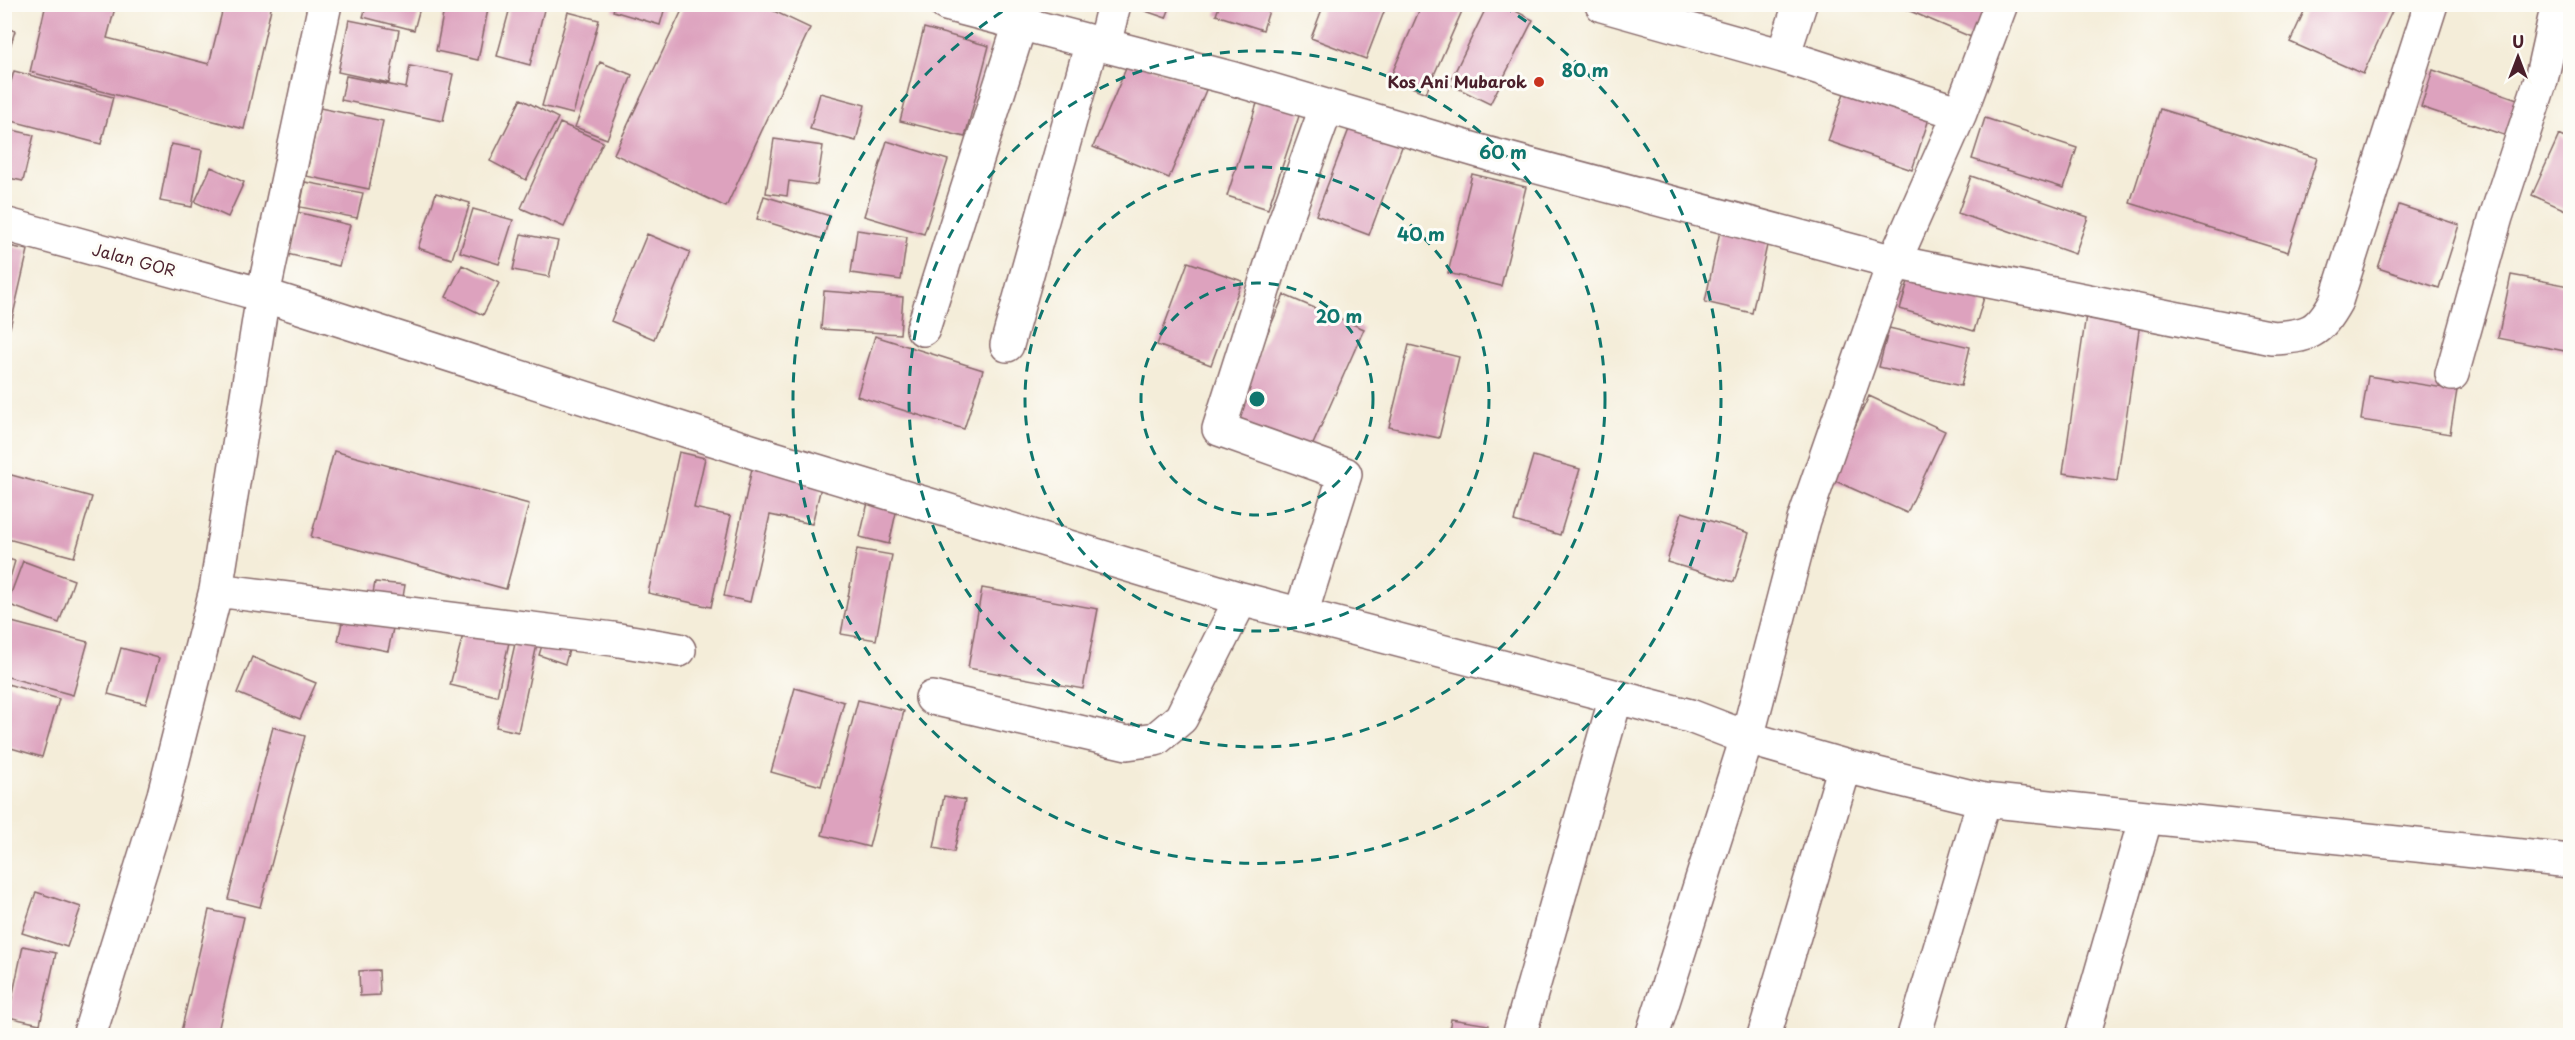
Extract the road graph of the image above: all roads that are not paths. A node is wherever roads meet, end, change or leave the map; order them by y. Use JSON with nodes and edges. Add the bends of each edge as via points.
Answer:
{"nodes":[{"id":1,"x":325,"y":4,"type":"edge"},
{"id":2,"x":946,"y":4,"type":"edge"},
{"id":3,"x":1114,"y":4,"type":"edge"},
{"id":4,"x":1800,"y":4,"type":"edge"},
{"id":5,"x":2001,"y":4,"type":"edge"},
{"id":6,"x":2431,"y":4,"type":"edge"},
{"id":7,"x":2558,"y":4,"type":"edge"},
{"id":8,"x":1602,"y":5,"type":"edge"},
{"id":9,"x":1020,"y":24,"type":"junction"},
{"id":10,"x":1098,"y":43,"type":"junction"},
{"id":11,"x":1783,"y":56,"type":"junction"},
{"id":12,"x":1327,"y":106,"type":"junction"},
{"id":13,"x":1960,"y":113,"type":"junction"},
{"id":14,"x":4,"y":224,"type":"edge"},
{"id":15,"x":1894,"y":262,"type":"junction"},
{"id":16,"x":263,"y":295,"type":"junction"},
{"id":17,"x":923,"y":329,"type":"dead end"},
{"id":18,"x":1007,"y":345,"type":"dead end"},
{"id":19,"x":2452,"y":374,"type":"dead end"},
{"id":20,"x":216,"y":590,"type":"junction"},
{"id":21,"x":1241,"y":599,"type":"junction"},
{"id":22,"x":1300,"y":614,"type":"junction"},
{"id":23,"x":679,"y":650,"type":"dead end"},
{"id":24,"x":1616,"y":697,"type":"junction"},
{"id":25,"x":932,"y":698,"type":"dead end"},
{"id":26,"x":1747,"y":738,"type":"junction"},
{"id":27,"x":1845,"y":766,"type":"junction"},
{"id":28,"x":1984,"y":800,"type":"junction"},
{"id":29,"x":2146,"y":817,"type":"junction"},
{"id":30,"x":2571,"y":861,"type":"edge"},
{"id":31,"x":89,"y":1035,"type":"edge"},
{"id":32,"x":1519,"y":1035,"type":"edge"},
{"id":33,"x":1652,"y":1035,"type":"edge"},
{"id":34,"x":1764,"y":1035,"type":"edge"},
{"id":35,"x":1914,"y":1035,"type":"edge"},
{"id":36,"x":2084,"y":1035,"type":"edge"}],
"edges":[{"from":1,"to":16,"type":"street"},
{"from":2,"to":9,"type":"street"},
{"from":3,"to":10,"type":"street"},
{"from":4,"to":11,"type":"street"},
{"from":5,"to":13,"type":"street"},
{"from":6,"to":15,"type":"street","via":[[2336,301],[2317,329],[2300,336],[2272,338]]},
{"from":7,"to":19,"type":"street","via":[[2541,80],[2496,217]]},
{"from":8,"to":11,"type":"street"},
{"from":9,"to":10,"type":"street"},
{"from":9,"to":17,"type":"street"},
{"from":10,"to":12,"type":"street"},
{"from":10,"to":18,"type":"street"},
{"from":11,"to":13,"type":"street"},
{"from":12,"to":15,"type":"street","via":[[1489,154]]},
{"from":12,"to":22,"type":"street","via":[[1284,224],[1219,429],[1345,474]]},
{"from":13,"to":15,"type":"street"},
{"from":14,"to":16,"type":"street","name":"Jalan GOR"},
{"from":15,"to":26,"type":"street","via":[[1804,520]]},
{"from":16,"to":20,"type":"street"},
{"from":16,"to":21,"type":"street","name":"Jalan GOR","via":[[757,453]]},
{"from":20,"to":23,"type":"street"},
{"from":20,"to":31,"type":"street","via":[[164,795]]},
{"from":21,"to":22,"type":"street","name":"Jalan GOR"},
{"from":21,"to":25,"type":"street","via":[[1180,718],[1156,739],[1127,743]]},
{"from":22,"to":24,"type":"street","name":"Jalan GOR"},
{"from":24,"to":26,"type":"street","name":"Jalan GOR","via":[[1690,716]]},
{"from":24,"to":32,"type":"street"},
{"from":26,"to":27,"type":"street","name":"Jalan GOR"},
{"from":26,"to":33,"type":"street"},
{"from":27,"to":28,"type":"street","name":"Jalan GOR"},
{"from":27,"to":34,"type":"street"},
{"from":28,"to":29,"type":"street","name":"Jalan GOR"},
{"from":28,"to":35,"type":"street"},
{"from":29,"to":30,"type":"street","name":"Jalan GOR"},
{"from":29,"to":36,"type":"street"}]}
